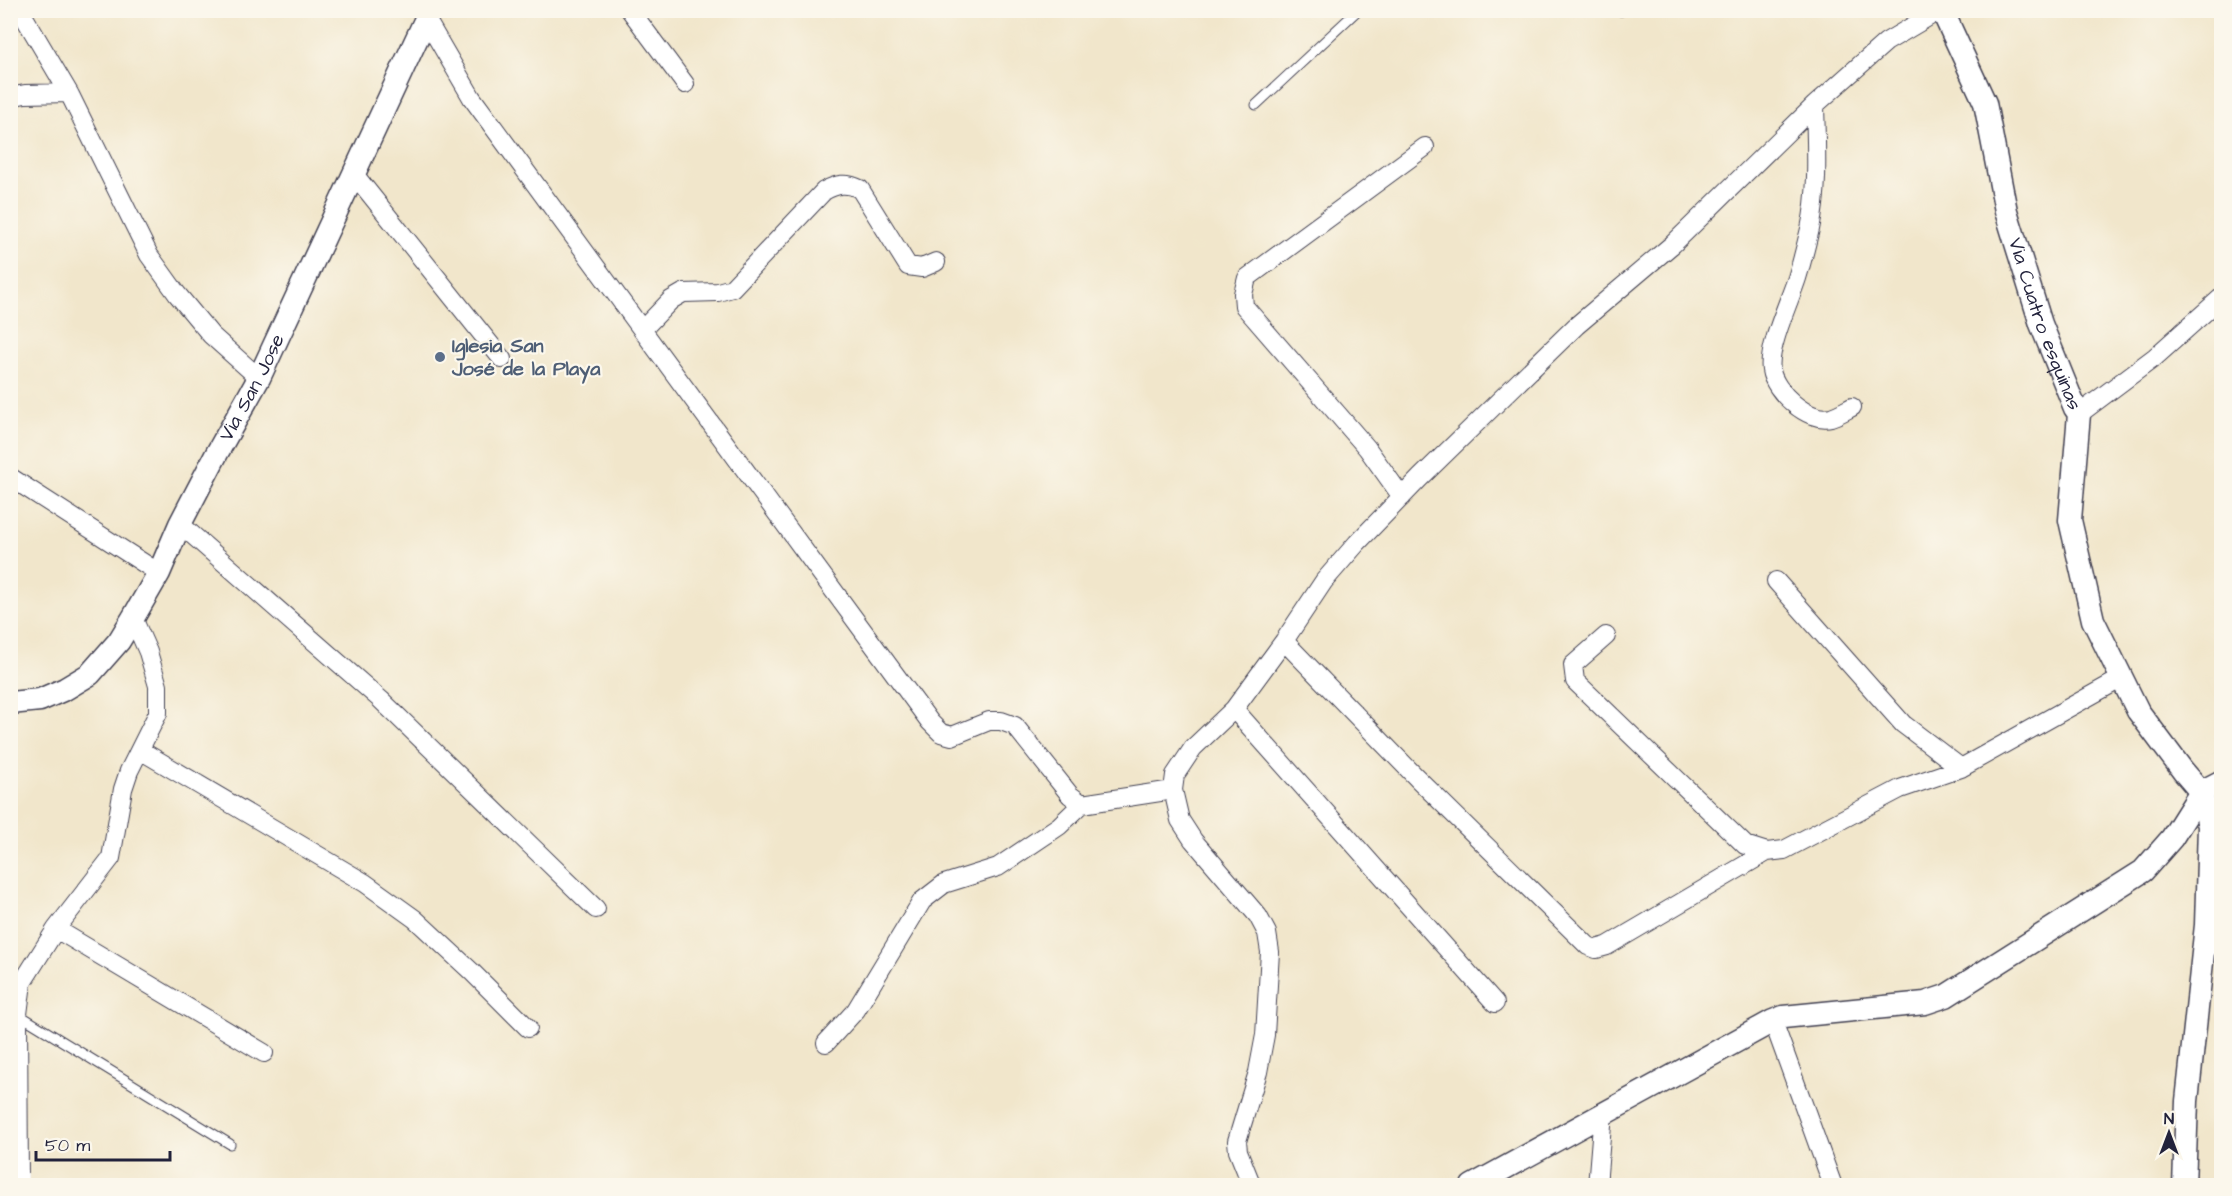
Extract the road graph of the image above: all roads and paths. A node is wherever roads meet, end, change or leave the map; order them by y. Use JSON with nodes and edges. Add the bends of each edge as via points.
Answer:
{"nodes":[{"id":1,"x":20,"y":10,"type":"edge"},
{"id":2,"x":630,"y":10,"type":"edge"},
{"id":3,"x":1358,"y":10,"type":"edge"},
{"id":4,"x":1941,"y":10,"type":"edge"},
{"id":5,"x":428,"y":15,"type":"edge"},
{"id":6,"x":685,"y":84,"type":"dead end"},
{"id":7,"x":69,"y":93,"type":"junction"},
{"id":8,"x":10,"y":97,"type":"edge"},
{"id":9,"x":1256,"y":105,"type":"dead end"},
{"id":10,"x":1815,"y":105,"type":"junction"},
{"id":11,"x":1425,"y":147,"type":"dead end"},
{"id":12,"x":354,"y":174,"type":"junction"},
{"id":13,"x":936,"y":262,"type":"dead end"},
{"id":14,"x":2222,"y":297,"type":"edge"},
{"id":15,"x":642,"y":330,"type":"junction"},
{"id":16,"x":502,"y":360,"type":"dead end"},
{"id":17,"x":260,"y":378,"type":"junction"},
{"id":18,"x":1852,"y":407,"type":"dead end"},
{"id":19,"x":2079,"y":414,"type":"junction"},
{"id":20,"x":10,"y":477,"type":"edge"},
{"id":21,"x":1402,"y":496,"type":"junction"},
{"id":22,"x":180,"y":524,"type":"junction"},
{"id":23,"x":159,"y":573,"type":"junction"},
{"id":24,"x":1776,"y":580,"type":"dead end"},
{"id":25,"x":133,"y":618,"type":"junction"},
{"id":26,"x":1606,"y":636,"type":"dead end"},
{"id":27,"x":1284,"y":641,"type":"junction"},
{"id":28,"x":2122,"y":678,"type":"junction"},
{"id":29,"x":10,"y":704,"type":"edge"},
{"id":30,"x":1234,"y":709,"type":"junction"},
{"id":31,"x":140,"y":750,"type":"junction"},
{"id":32,"x":1961,"y":768,"type":"junction"},
{"id":33,"x":2222,"y":781,"type":"edge"},
{"id":34,"x":1173,"y":790,"type":"junction"},
{"id":35,"x":2201,"y":792,"type":"junction"},
{"id":36,"x":1082,"y":804,"type":"junction"},
{"id":37,"x":1767,"y":852,"type":"junction"},
{"id":38,"x":596,"y":909,"type":"dead end"},
{"id":39,"x":56,"y":928,"type":"junction"},
{"id":40,"x":1495,"y":1003,"type":"dead end"},
{"id":41,"x":18,"y":1014,"type":"junction"},
{"id":42,"x":1773,"y":1021,"type":"junction"},
{"id":43,"x":528,"y":1028,"type":"dead end"},
{"id":44,"x":826,"y":1043,"type":"dead end"},
{"id":45,"x":264,"y":1053,"type":"dead end"},
{"id":46,"x":1603,"y":1113,"type":"junction"},
{"id":47,"x":230,"y":1144,"type":"dead end"},
{"id":48,"x":19,"y":1185,"type":"edge"},
{"id":49,"x":1252,"y":1185,"type":"edge"},
{"id":50,"x":1472,"y":1185,"type":"edge"},
{"id":51,"x":1598,"y":1185,"type":"edge"},
{"id":52,"x":1833,"y":1185,"type":"edge"},
{"id":53,"x":2184,"y":1185,"type":"edge"}],
"edges":[{"from":1,"to":7,"type":"street"},
{"from":2,"to":6,"type":"street"},
{"from":3,"to":9,"type":"lane"},
{"from":4,"to":10,"type":"street","via":[[1886,42]]},
{"from":4,"to":19,"type":"street","name":"Via Cuatro esquinas","via":[[1984,103],[2006,211],[2041,324]]},
{"from":5,"to":12,"type":"street","name":"Via San Jose"},
{"from":5,"to":15,"type":"street","via":[[472,98]]},
{"from":7,"to":8,"type":"street"},
{"from":7,"to":17,"type":"street","via":[[149,255],[211,335]]},
{"from":10,"to":18,"type":"street","via":[[1817,149],[1811,226],[1772,354],[1771,371],[1799,410],[1812,416],[1830,418]]},
{"from":10,"to":21,"type":"street","via":[[1673,244],[1576,326]]},
{"from":11,"to":21,"type":"street","via":[[1246,278],[1243,294],[1244,306],[1367,448]]},
{"from":12,"to":16,"type":"street"},
{"from":12,"to":17,"type":"street","name":"Via San Jose"},
{"from":13,"to":15,"type":"street","via":[[922,268],[908,266],[860,189],[850,184],[836,185],[824,191],[732,288],[683,293],[670,300]]},
{"from":14,"to":19,"type":"street","via":[[2155,357]]},
{"from":15,"to":36,"type":"street","via":[[930,722],[941,733],[952,736],[989,721],[1015,726],[1062,786]]},
{"from":17,"to":22,"type":"street","name":"Via San Jose"},
{"from":19,"to":28,"type":"street","name":"Via Cuatro esquinas","via":[[2070,520],[2093,620]]},
{"from":20,"to":23,"type":"street"},
{"from":21,"to":27,"type":"street","via":[[1323,581]]},
{"from":22,"to":23,"type":"street","name":"Via San Jose"},
{"from":22,"to":38,"type":"street","via":[[381,700]]},
{"from":23,"to":25,"type":"street","name":"Via San Jose"},
{"from":24,"to":32,"type":"street","via":[[1903,724]]},
{"from":25,"to":29,"type":"street","name":"Via San Jose","via":[[90,674],[40,699]]},
{"from":25,"to":31,"type":"street","via":[[158,686],[158,713]]},
{"from":26,"to":37,"type":"street","via":[[1573,665],[1575,681],[1745,845]]},
{"from":27,"to":30,"type":"street"},
{"from":27,"to":37,"type":"street","via":[[1588,946],[1607,946]]},
{"from":28,"to":32,"type":"street"},
{"from":28,"to":35,"type":"street","name":"Via Cuatro esquinas","via":[[2138,711]]},
{"from":30,"to":34,"type":"street","via":[[1193,748],[1175,775]]},
{"from":30,"to":40,"type":"street"},
{"from":31,"to":39,"type":"street","via":[[123,789],[111,858]]},
{"from":31,"to":43,"type":"street","via":[[365,883],[415,919]]},
{"from":32,"to":37,"type":"street","via":[[1900,789],[1784,850]]},
{"from":33,"to":35,"type":"street"},
{"from":34,"to":36,"type":"street"},
{"from":34,"to":49,"type":"street","via":[[1180,820],[1193,840],[1258,916],[1267,933],[1265,1035],[1237,1141],[1244,1171]]},
{"from":35,"to":42,"type":"street","via":[[2172,838],[2143,871],[1946,996],[1926,1003]]},
{"from":35,"to":53,"type":"street","via":[[2209,826],[2209,863],[2187,1101]]},
{"from":36,"to":44,"type":"street","via":[[1059,826],[998,867],[944,884],[922,901],[856,1010]]},
{"from":39,"to":41,"type":"street","via":[[22,982]]},
{"from":39,"to":45,"type":"street"},
{"from":41,"to":47,"type":"lane"},
{"from":41,"to":48,"type":"street"},
{"from":42,"to":46,"type":"street"},
{"from":42,"to":52,"type":"street"},
{"from":46,"to":50,"type":"street"},
{"from":46,"to":51,"type":"street"}]}
